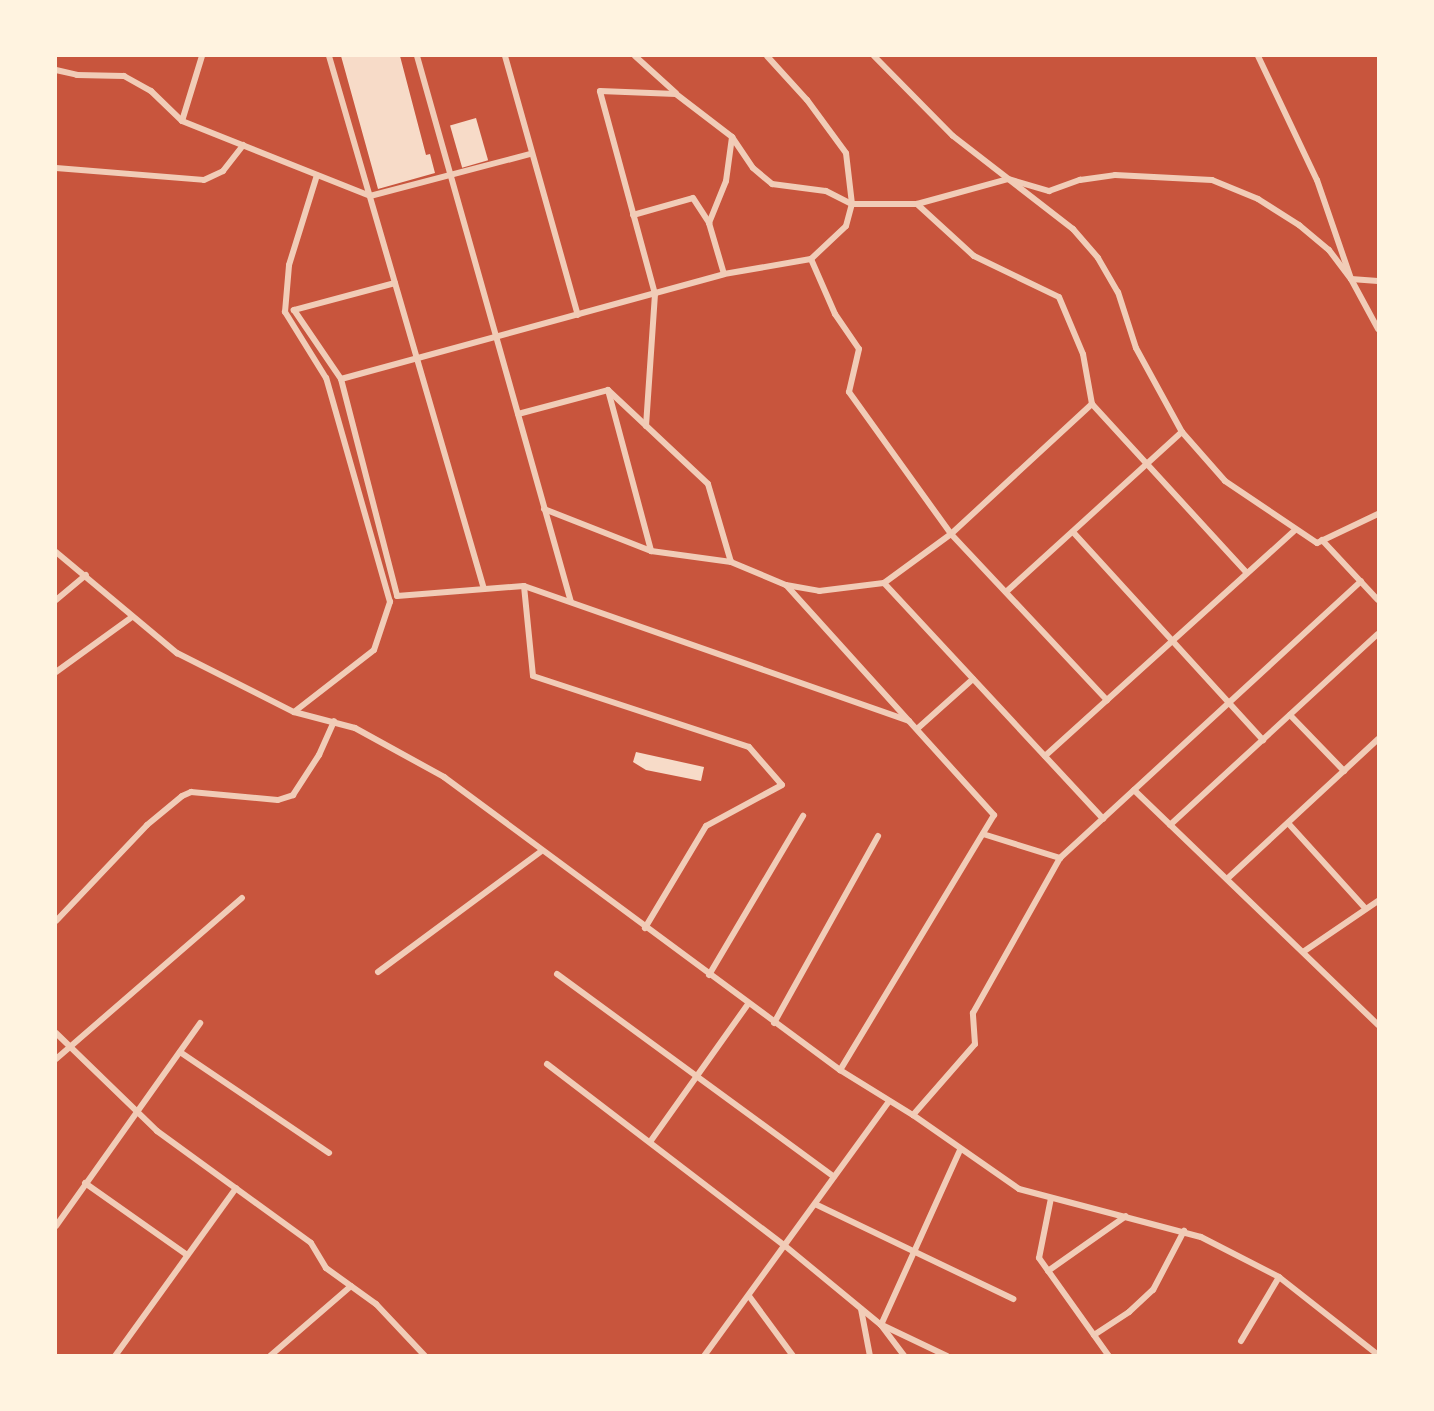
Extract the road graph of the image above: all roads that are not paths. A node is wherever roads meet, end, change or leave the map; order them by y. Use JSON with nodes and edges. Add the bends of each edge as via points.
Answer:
{"nodes":[{"id":1,"x":202,"y":56,"type":"edge"},
{"id":2,"x":329,"y":56,"type":"edge"},
{"id":3,"x":417,"y":56,"type":"edge"},
{"id":4,"x":505,"y":56,"type":"edge"},
{"id":5,"x":635,"y":56,"type":"edge"},
{"id":6,"x":767,"y":56,"type":"edge"},
{"id":7,"x":874,"y":56,"type":"edge"},
{"id":8,"x":1258,"y":56,"type":"edge"},
{"id":9,"x":56,"y":70,"type":"edge"},
{"id":10,"x":676,"y":94,"type":"junction"},
{"id":11,"x":182,"y":121,"type":"junction"},
{"id":12,"x":732,"y":137,"type":"junction"},
{"id":13,"x":243,"y":145,"type":"junction"},
{"id":14,"x":530,"y":154,"type":"junction"},
{"id":15,"x":56,"y":168,"type":"edge"},
{"id":16,"x":453,"y":174,"type":"junction"},
{"id":17,"x":317,"y":175,"type":"junction"},
{"id":18,"x":1008,"y":179,"type":"junction"},
{"id":19,"x":370,"y":196,"type":"junction"},
{"id":20,"x":852,"y":204,"type":"junction"},
{"id":21,"x":917,"y":204,"type":"junction"},
{"id":22,"x":633,"y":215,"type":"junction"},
{"id":23,"x":709,"y":223,"type":"junction"},
{"id":24,"x":811,"y":259,"type":"junction"},
{"id":25,"x":724,"y":274,"type":"junction"},
{"id":26,"x":1351,"y":279,"type":"junction"},
{"id":27,"x":1378,"y":281,"type":"edge"},
{"id":28,"x":395,"y":283,"type":"junction"},
{"id":29,"x":655,"y":294,"type":"junction"},
{"id":30,"x":578,"y":315,"type":"junction"},
{"id":31,"x":1378,"y":329,"type":"edge"},
{"id":32,"x":496,"y":337,"type":"junction"},
{"id":33,"x":417,"y":359,"type":"junction"},
{"id":34,"x":341,"y":379,"type":"junction"},
{"id":35,"x":608,"y":390,"type":"junction"},
{"id":36,"x":1092,"y":404,"type":"junction"},
{"id":37,"x":518,"y":414,"type":"junction"},
{"id":38,"x":646,"y":426,"type":"junction"},
{"id":39,"x":1182,"y":432,"type":"junction"},
{"id":40,"x":1145,"y":465,"type":"junction"},
{"id":41,"x":544,"y":509,"type":"junction"},
{"id":42,"x":1378,"y":514,"type":"edge"},
{"id":43,"x":1295,"y":530,"type":"junction"},
{"id":44,"x":1073,"y":532,"type":"junction"},
{"id":45,"x":951,"y":534,"type":"junction"},
{"id":46,"x":1322,"y":540,"type":"junction"},
{"id":47,"x":651,"y":551,"type":"junction"},
{"id":48,"x":56,"y":552,"type":"edge"},
{"id":49,"x":731,"y":562,"type":"junction"},
{"id":50,"x":1247,"y":573,"type":"junction"},
{"id":51,"x":86,"y":575,"type":"junction"},
{"id":52,"x":1361,"y":581,"type":"junction"},
{"id":53,"x":884,"y":583,"type":"junction"},
{"id":54,"x":786,"y":585,"type":"junction"},
{"id":55,"x":524,"y":586,"type":"junction"},
{"id":56,"x":484,"y":589,"type":"junction"},
{"id":57,"x":1006,"y":592,"type":"junction"},
{"id":58,"x":56,"y":600,"type":"edge"},
{"id":59,"x":1378,"y":600,"type":"edge"},
{"id":60,"x":571,"y":602,"type":"junction"},
{"id":61,"x":132,"y":617,"type":"junction"},
{"id":62,"x":1378,"y":634,"type":"edge"},
{"id":63,"x":1172,"y":642,"type":"junction"},
{"id":64,"x":56,"y":672,"type":"edge"},
{"id":65,"x":973,"y":679,"type":"junction"},
{"id":66,"x":1107,"y":700,"type":"junction"},
{"id":67,"x":1228,"y":703,"type":"junction"},
{"id":68,"x":294,"y":712,"type":"junction"},
{"id":69,"x":1290,"y":715,"type":"junction"},
{"id":70,"x":334,"y":721,"type":"junction"},
{"id":71,"x":909,"y":721,"type":"junction"},
{"id":72,"x":917,"y":729,"type":"junction"},
{"id":73,"x":1378,"y":739,"type":"edge"},
{"id":74,"x":1263,"y":740,"type":"junction"},
{"id":75,"x":1045,"y":756,"type":"junction"},
{"id":76,"x":1344,"y":771,"type":"junction"},
{"id":77,"x":1134,"y":790,"type":"junction"},
{"id":78,"x":803,"y":816,"type":"dead end"},
{"id":79,"x":1103,"y":819,"type":"junction"},
{"id":80,"x":1288,"y":823,"type":"junction"},
{"id":81,"x":1170,"y":825,"type":"junction"},
{"id":82,"x":983,"y":834,"type":"junction"},
{"id":83,"x":878,"y":836,"type":"dead end"},
{"id":84,"x":540,"y":852,"type":"junction"},
{"id":85,"x":1060,"y":858,"type":"junction"},
{"id":86,"x":1227,"y":879,"type":"junction"},
{"id":87,"x":242,"y":898,"type":"dead end"},
{"id":88,"x":1378,"y":901,"type":"edge"},
{"id":89,"x":1365,"y":908,"type":"junction"},
{"id":90,"x":56,"y":921,"type":"edge"},
{"id":91,"x":645,"y":928,"type":"junction"},
{"id":92,"x":1303,"y":952,"type":"junction"},
{"id":93,"x":378,"y":972,"type":"dead end"},
{"id":94,"x":557,"y":974,"type":"dead end"},
{"id":95,"x":709,"y":975,"type":"junction"},
{"id":96,"x":748,"y":1004,"type":"junction"},
{"id":97,"x":200,"y":1023,"type":"dead end"},
{"id":98,"x":774,"y":1023,"type":"junction"},
{"id":99,"x":1378,"y":1024,"type":"edge"},
{"id":100,"x":56,"y":1034,"type":"edge"},
{"id":101,"x":70,"y":1047,"type":"junction"},
{"id":102,"x":180,"y":1052,"type":"junction"},
{"id":103,"x":56,"y":1059,"type":"edge"},
{"id":104,"x":547,"y":1064,"type":"dead end"},
{"id":105,"x":840,"y":1070,"type":"junction"},
{"id":106,"x":696,"y":1076,"type":"junction"},
{"id":107,"x":888,"y":1103,"type":"junction"},
{"id":108,"x":136,"y":1111,"type":"junction"},
{"id":109,"x":913,"y":1115,"type":"junction"},
{"id":110,"x":650,"y":1142,"type":"junction"},
{"id":111,"x":960,"y":1150,"type":"junction"},
{"id":112,"x":329,"y":1153,"type":"dead end"},
{"id":113,"x":834,"y":1178,"type":"junction"},
{"id":114,"x":85,"y":1183,"type":"junction"},
{"id":115,"x":236,"y":1188,"type":"junction"},
{"id":116,"x":1051,"y":1198,"type":"junction"},
{"id":117,"x":815,"y":1204,"type":"junction"},
{"id":118,"x":1126,"y":1216,"type":"junction"},
{"id":119,"x":56,"y":1226,"type":"edge"},
{"id":120,"x":1184,"y":1231,"type":"junction"},
{"id":121,"x":784,"y":1245,"type":"junction"},
{"id":122,"x":187,"y":1255,"type":"junction"},
{"id":123,"x":915,"y":1255,"type":"junction"},
{"id":124,"x":1048,"y":1271,"type":"junction"},
{"id":125,"x":1279,"y":1277,"type":"junction"},
{"id":126,"x":351,"y":1286,"type":"junction"},
{"id":127,"x":749,"y":1296,"type":"junction"},
{"id":128,"x":1013,"y":1299,"type":"dead end"},
{"id":129,"x":861,"y":1309,"type":"junction"},
{"id":130,"x":881,"y":1325,"type":"junction"},
{"id":131,"x":1094,"y":1335,"type":"junction"},
{"id":132,"x":1241,"y":1341,"type":"dead end"},
{"id":133,"x":1378,"y":1355,"type":"edge"},
{"id":134,"x":115,"y":1356,"type":"edge"},
{"id":135,"x":270,"y":1356,"type":"edge"},
{"id":136,"x":425,"y":1356,"type":"edge"},
{"id":137,"x":704,"y":1356,"type":"edge"},
{"id":138,"x":793,"y":1356,"type":"edge"},
{"id":139,"x":870,"y":1356,"type":"edge"},
{"id":140,"x":904,"y":1356,"type":"edge"},
{"id":141,"x":947,"y":1356,"type":"edge"},
{"id":142,"x":1109,"y":1356,"type":"edge"}],
"edges":[{"from":1,"to":11,"type":"street"},
{"from":2,"to":19,"type":"street"},
{"from":3,"to":16,"type":"street"},
{"from":4,"to":14,"type":"street"},
{"from":5,"to":10,"type":"street"},
{"from":6,"to":20,"type":"street","via":[[807,100],[846,153]]},
{"from":7,"to":18,"type":"street","via":[[953,136]]},
{"from":8,"to":26,"type":"street","via":[[1317,180]]},
{"from":9,"to":11,"type":"street","via":[[77,75],[124,76],[150,91]]},
{"from":10,"to":12,"type":"street"},
{"from":10,"to":22,"type":"street","via":[[600,91]]},
{"from":11,"to":13,"type":"street"},
{"from":12,"to":20,"type":"street","via":[[753,168],[772,184],[826,190]]},
{"from":12,"to":23,"type":"street","via":[[726,181]]},
{"from":13,"to":15,"type":"street","via":[[223,171],[204,180]]},
{"from":13,"to":17,"type":"street"},
{"from":14,"to":16,"type":"street"},
{"from":14,"to":30,"type":"street"},
{"from":16,"to":19,"type":"street"},
{"from":16,"to":32,"type":"street"},
{"from":17,"to":19,"type":"street"},
{"from":17,"to":68,"type":"street","via":[[289,265],[285,312],[326,378],[390,602],[374,650]]},
{"from":18,"to":21,"type":"street"},
{"from":18,"to":26,"type":"street","via":[[1048,191],[1080,180],[1115,175],[1212,180],[1258,199],[1299,225],[1329,250]]},
{"from":18,"to":39,"type":"street","via":[[1073,229],[1098,258],[1118,292],[1136,348]]},
{"from":19,"to":28,"type":"street"},
{"from":20,"to":21,"type":"street"},
{"from":20,"to":24,"type":"street","via":[[846,226]]},
{"from":21,"to":36,"type":"street","via":[[974,256],[1059,297],[1083,354]]},
{"from":22,"to":23,"type":"street","via":[[693,198]]},
{"from":22,"to":29,"type":"street"},
{"from":23,"to":25,"type":"street"},
{"from":24,"to":25,"type":"street"},
{"from":24,"to":45,"type":"street","via":[[835,314],[859,349],[849,392]]},
{"from":25,"to":29,"type":"street"},
{"from":26,"to":27,"type":"street"},
{"from":26,"to":31,"type":"street"},
{"from":28,"to":33,"type":"street"},
{"from":28,"to":34,"type":"street","via":[[294,310]]},
{"from":29,"to":30,"type":"street"},
{"from":29,"to":38,"type":"street"},
{"from":30,"to":32,"type":"street"},
{"from":32,"to":33,"type":"street"},
{"from":32,"to":37,"type":"street"},
{"from":33,"to":34,"type":"street"},
{"from":33,"to":56,"type":"street"},
{"from":34,"to":56,"type":"street","via":[[397,596]]},
{"from":35,"to":37,"type":"street"},
{"from":35,"to":38,"type":"street"},
{"from":35,"to":47,"type":"street"},
{"from":36,"to":40,"type":"street"},
{"from":36,"to":45,"type":"street"},
{"from":37,"to":41,"type":"street"},
{"from":38,"to":49,"type":"street","via":[[708,484]]},
{"from":39,"to":40,"type":"street"},
{"from":39,"to":43,"type":"street","via":[[1225,481]]},
{"from":40,"to":44,"type":"street"},
{"from":40,"to":50,"type":"street"},
{"from":41,"to":47,"type":"street"},
{"from":41,"to":60,"type":"street"},
{"from":42,"to":46,"type":"street"},
{"from":43,"to":46,"type":"street","via":[[1317,543]]},
{"from":43,"to":50,"type":"street"},
{"from":44,"to":57,"type":"street"},
{"from":44,"to":63,"type":"street"},
{"from":45,"to":53,"type":"street"},
{"from":45,"to":57,"type":"street"},
{"from":46,"to":52,"type":"street"},
{"from":47,"to":49,"type":"street"},
{"from":48,"to":51,"type":"street"},
{"from":49,"to":54,"type":"street"},
{"from":50,"to":63,"type":"street"},
{"from":51,"to":58,"type":"street"},
{"from":51,"to":61,"type":"street"},
{"from":52,"to":59,"type":"street"},
{"from":52,"to":67,"type":"street"},
{"from":53,"to":54,"type":"street","via":[[819,591]]},
{"from":53,"to":65,"type":"street"},
{"from":54,"to":71,"type":"street"},
{"from":55,"to":56,"type":"street"},
{"from":55,"to":60,"type":"street"},
{"from":55,"to":91,"type":"street","via":[[533,676],[749,747],[782,785],[706,826]]},
{"from":57,"to":66,"type":"street"},
{"from":60,"to":71,"type":"street"},
{"from":61,"to":64,"type":"street"},
{"from":61,"to":68,"type":"street","via":[[177,653]]},
{"from":62,"to":69,"type":"street"},
{"from":63,"to":66,"type":"street"},
{"from":63,"to":67,"type":"street"},
{"from":65,"to":72,"type":"street"},
{"from":65,"to":75,"type":"street"},
{"from":66,"to":75,"type":"street"},
{"from":67,"to":74,"type":"street"},
{"from":67,"to":77,"type":"street"},
{"from":68,"to":70,"type":"street"},
{"from":69,"to":74,"type":"street"},
{"from":69,"to":76,"type":"street"},
{"from":70,"to":84,"type":"street","via":[[444,777]]},
{"from":70,"to":90,"type":"street","via":[[319,755],[293,795],[278,800],[191,792],[182,796],[147,825]]},
{"from":71,"to":72,"type":"street"},
{"from":72,"to":82,"type":"street","via":[[994,815]]},
{"from":73,"to":76,"type":"street"},
{"from":74,"to":81,"type":"street"},
{"from":75,"to":79,"type":"street"},
{"from":76,"to":80,"type":"street"},
{"from":77,"to":79,"type":"street"},
{"from":77,"to":81,"type":"street"},
{"from":78,"to":95,"type":"street"},
{"from":79,"to":85,"type":"street"},
{"from":80,"to":86,"type":"street"},
{"from":80,"to":89,"type":"street"},
{"from":81,"to":86,"type":"street"},
{"from":82,"to":85,"type":"street"},
{"from":82,"to":105,"type":"street"},
{"from":83,"to":98,"type":"street"},
{"from":84,"to":91,"type":"street"},
{"from":84,"to":93,"type":"street"},
{"from":85,"to":109,"type":"street","via":[[973,1013],[975,1044]]},
{"from":86,"to":92,"type":"street"},
{"from":87,"to":101,"type":"street"},
{"from":88,"to":89,"type":"street"},
{"from":89,"to":92,"type":"street"},
{"from":91,"to":95,"type":"street"},
{"from":92,"to":99,"type":"street"},
{"from":94,"to":106,"type":"street"},
{"from":95,"to":96,"type":"street"},
{"from":96,"to":98,"type":"street"},
{"from":96,"to":106,"type":"street"},
{"from":97,"to":102,"type":"street"},
{"from":98,"to":105,"type":"street"},
{"from":100,"to":101,"type":"street"},
{"from":101,"to":103,"type":"street"},
{"from":101,"to":108,"type":"street"},
{"from":102,"to":108,"type":"street"},
{"from":102,"to":112,"type":"street"},
{"from":104,"to":110,"type":"street"},
{"from":105,"to":107,"type":"street"},
{"from":106,"to":110,"type":"street"},
{"from":106,"to":113,"type":"street"},
{"from":107,"to":109,"type":"street"},
{"from":107,"to":113,"type":"street"},
{"from":108,"to":114,"type":"street"},
{"from":108,"to":115,"type":"street","via":[[157,1131]]},
{"from":109,"to":111,"type":"street"},
{"from":110,"to":121,"type":"street"},
{"from":111,"to":116,"type":"street","via":[[1019,1190]]},
{"from":111,"to":123,"type":"street"},
{"from":113,"to":117,"type":"street"},
{"from":114,"to":119,"type":"street"},
{"from":114,"to":122,"type":"street"},
{"from":115,"to":122,"type":"street"},
{"from":115,"to":126,"type":"street","via":[[310,1243],[326,1268]]},
{"from":116,"to":118,"type":"street"},
{"from":116,"to":124,"type":"street","via":[[1039,1258]]},
{"from":117,"to":121,"type":"street"},
{"from":117,"to":123,"type":"street"},
{"from":118,"to":120,"type":"street"},
{"from":118,"to":124,"type":"street"},
{"from":120,"to":125,"type":"street"},
{"from":120,"to":131,"type":"street","via":[[1153,1290],[1130,1312]]},
{"from":121,"to":127,"type":"street"},
{"from":121,"to":129,"type":"street"},
{"from":122,"to":134,"type":"street"},
{"from":123,"to":128,"type":"street"},
{"from":123,"to":130,"type":"street"},
{"from":124,"to":131,"type":"street"},
{"from":125,"to":132,"type":"street"},
{"from":125,"to":133,"type":"street"},
{"from":126,"to":135,"type":"street"},
{"from":126,"to":136,"type":"street","via":[[376,1304]]},
{"from":127,"to":137,"type":"street"},
{"from":127,"to":138,"type":"street"},
{"from":129,"to":130,"type":"street"},
{"from":129,"to":139,"type":"street"},
{"from":130,"to":140,"type":"street"},
{"from":130,"to":141,"type":"street"},
{"from":131,"to":142,"type":"street"}]}
